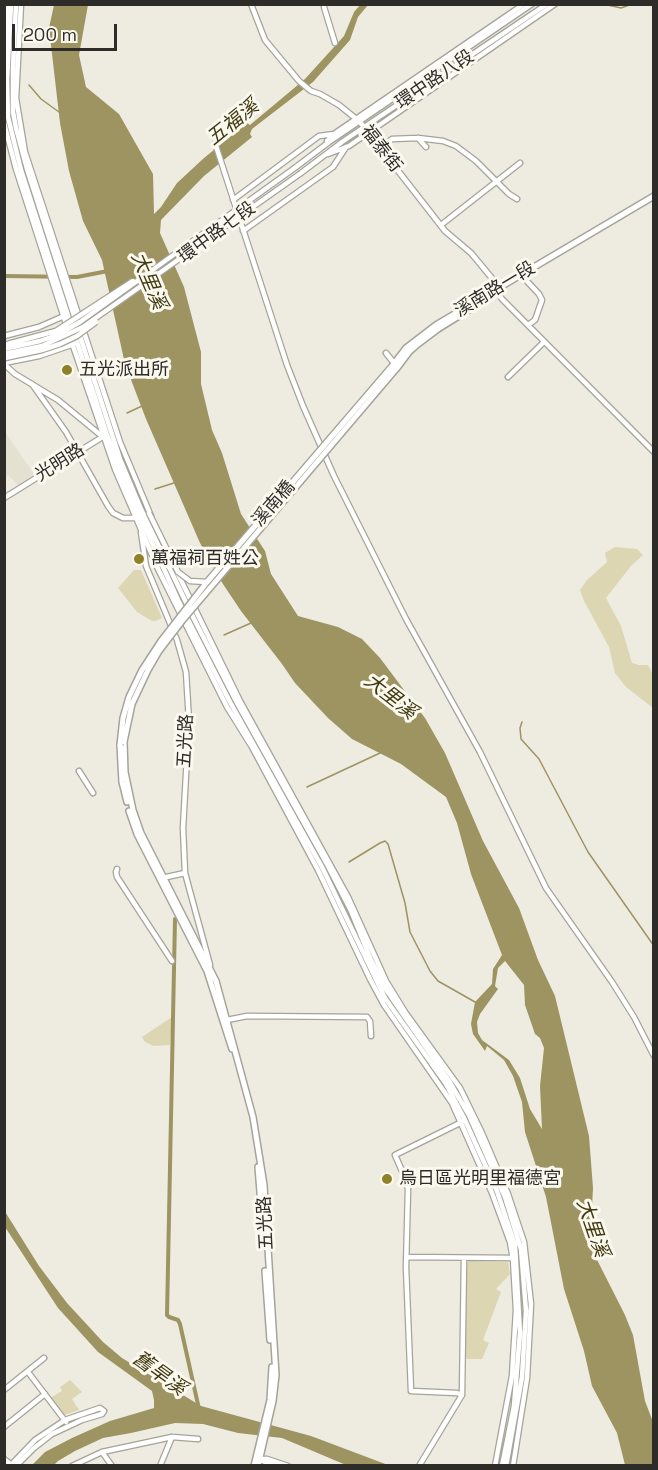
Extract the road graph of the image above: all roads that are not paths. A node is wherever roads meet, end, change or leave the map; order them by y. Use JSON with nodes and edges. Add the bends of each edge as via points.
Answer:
{"nodes":[{"id":1,"x":9,"y":4,"type":"edge"},
{"id":2,"x":19,"y":4,"type":"edge"},
{"id":3,"x":251,"y":4,"type":"edge"},
{"id":4,"x":532,"y":4,"type":"edge"},
{"id":5,"x":555,"y":4,"type":"edge"},
{"id":6,"x":324,"y":7,"type":"dead end"},
{"id":7,"x":548,"y":7,"type":"edge"},
{"id":8,"x":521,"y":8,"type":"edge"},
{"id":9,"x":10,"y":40,"type":"edge"},
{"id":10,"x":335,"y":43,"type":"dead end"},
{"id":11,"x":4,"y":56,"type":"edge"},
{"id":12,"x":358,"y":120,"type":"junction"},
{"id":13,"x":4,"y":123,"type":"edge"},
{"id":14,"x":367,"y":129,"type":"junction"},
{"id":15,"x":334,"y":134,"type":"junction"},
{"id":16,"x":418,"y":138,"type":"junction"},
{"id":17,"x":215,"y":143,"type":"dead end"},
{"id":18,"x":346,"y":147,"type":"junction"},
{"id":19,"x":381,"y":147,"type":"junction"},
{"id":20,"x":426,"y":147,"type":"dead end"},
{"id":21,"x":319,"y":150,"type":"junction"},
{"id":22,"x":323,"y":156,"type":"junction"},
{"id":23,"x":520,"y":163,"type":"dead end"},
{"id":24,"x":296,"y":167,"type":"joint"},
{"id":25,"x":301,"y":173,"type":"joint"},
{"id":26,"x":497,"y":181,"type":"junction"},
{"id":27,"x":654,"y":196,"type":"edge"},
{"id":28,"x":517,"y":199,"type":"dead end"},
{"id":29,"x":232,"y":200,"type":"junction"},
{"id":30,"x":441,"y":225,"type":"junction"},
{"id":31,"x":243,"y":231,"type":"junction"},
{"id":32,"x":521,"y":277,"type":"junction"},
{"id":33,"x":498,"y":290,"type":"junction"},
{"id":34,"x":70,"y":314,"type":"junction"},
{"id":35,"x":528,"y":326,"type":"junction"},
{"id":36,"x":4,"y":336,"type":"edge"},
{"id":37,"x":80,"y":341,"type":"junction"},
{"id":38,"x":544,"y":342,"type":"junction"},
{"id":39,"x":4,"y":347,"type":"edge"},
{"id":40,"x":386,"y":353,"type":"dead end"},
{"id":41,"x":5,"y":357,"type":"edge"},
{"id":42,"x":4,"y":364,"type":"edge"},
{"id":43,"x":395,"y":365,"type":"junction"},
{"id":44,"x":508,"y":376,"type":"dead end"},
{"id":45,"x":32,"y":384,"type":"junction"},
{"id":46,"x":109,"y":434,"type":"junction"},
{"id":47,"x":78,"y":452,"type":"junction"},
{"id":48,"x":654,"y":452,"type":"edge"},
{"id":49,"x":4,"y":498,"type":"edge"},
{"id":50,"x":142,"y":520,"type":"junction"},
{"id":51,"x":207,"y":582,"type":"junction"},
{"id":52,"x":192,"y":620,"type":"junction"},
{"id":53,"x":122,"y":743,"type":"junction"},
{"id":54,"x":79,"y":771,"type":"dead end"},
{"id":55,"x":93,"y":793,"type":"dead end"},
{"id":56,"x":117,"y":869,"type":"dead end"},
{"id":57,"x":186,"y":873,"type":"junction"},
{"id":58,"x":161,"y":877,"type":"junction"},
{"id":59,"x":353,"y":923,"type":"junction"},
{"id":60,"x":362,"y":944,"type":"junction"},
{"id":61,"x":172,"y":961,"type":"dead end"},
{"id":62,"x":209,"y":970,"type":"junction"},
{"id":63,"x":227,"y":1020,"type":"junction"},
{"id":64,"x":371,"y":1036,"type":"dead end"},
{"id":65,"x":654,"y":1056,"type":"edge"},
{"id":66,"x":462,"y":1122,"type":"junction"},
{"id":67,"x":406,"y":1257,"type":"junction"},
{"id":68,"x":520,"y":1257,"type":"junction"},
{"id":69,"x":464,"y":1258,"type":"junction"},
{"id":70,"x":44,"y":1358,"type":"dead end"},
{"id":71,"x":28,"y":1372,"type":"junction"},
{"id":72,"x":4,"y":1390,"type":"edge"},
{"id":73,"x":45,"y":1394,"type":"junction"},
{"id":74,"x":462,"y":1395,"type":"junction"},
{"id":75,"x":269,"y":1410,"type":"junction"},
{"id":76,"x":65,"y":1420,"type":"junction"},
{"id":77,"x":68,"y":1426,"type":"junction"},
{"id":78,"x":4,"y":1427,"type":"edge"},
{"id":79,"x":172,"y":1437,"type":"junction"},
{"id":80,"x":198,"y":1439,"type":"dead end"},
{"id":81,"x":102,"y":1452,"type":"junction"},
{"id":82,"x":4,"y":1459,"type":"edge"},
{"id":83,"x":257,"y":1462,"type":"edge"},
{"id":84,"x":13,"y":1465,"type":"edge"},
{"id":85,"x":72,"y":1466,"type":"edge"},
{"id":86,"x":112,"y":1466,"type":"edge"},
{"id":87,"x":160,"y":1466,"type":"edge"},
{"id":88,"x":273,"y":1466,"type":"edge"},
{"id":89,"x":288,"y":1466,"type":"edge"},
{"id":90,"x":419,"y":1466,"type":"edge"},
{"id":91,"x":495,"y":1466,"type":"edge"},
{"id":92,"x":504,"y":1466,"type":"edge"},
{"id":93,"x":513,"y":1466,"type":"edge"}],
"edges":[{"from":1,"to":9,"type":"street"},
{"from":2,"to":9,"type":"street"},
{"from":3,"to":12,"type":"street","name":"福泰街","via":[[265,40],[299,81]]},
{"from":4,"to":8,"type":"street","name":"環中路八段"},
{"from":5,"to":7,"type":"street","name":"環中路八段"},
{"from":6,"to":10,"type":"street"},
{"from":7,"to":14,"type":"street","name":"環中路八段"},
{"from":7,"to":14,"type":"street","name":"環中路八段"},
{"from":8,"to":12,"type":"street","name":"環中路八段"},
{"from":9,"to":11,"type":"street"},
{"from":9,"to":34,"type":"street","via":[[20,130]]},
{"from":9,"to":34,"type":"street","via":[[8,117],[21,170]]},
{"from":12,"to":14,"type":"street","name":"福泰街"},
{"from":12,"to":15,"type":"street","name":"環中路八段"},
{"from":12,"to":21,"type":"street","name":"環中路八段"},
{"from":13,"to":34,"type":"street","via":[[16,169]]},
{"from":14,"to":18,"type":"street","name":"環中路八段"},
{"from":14,"to":19,"type":"street","name":"福泰街"},
{"from":14,"to":22,"type":"street","name":"環中路八段"},
{"from":15,"to":21,"type":"street","name":"環中路八段"},
{"from":15,"to":29,"type":"street","name":"環中路八段","via":[[319,136]]},
{"from":16,"to":19,"type":"street","via":[[392,139]]},
{"from":16,"to":20,"type":"street"},
{"from":16,"to":26,"type":"street","via":[[456,146]]},
{"from":17,"to":29,"type":"street"},
{"from":18,"to":22,"type":"street","name":"環中路八段"},
{"from":18,"to":31,"type":"street","name":"環中路八段","via":[[333,167]]},
{"from":19,"to":30,"type":"street","name":"福泰街"},
{"from":21,"to":24,"type":"street","name":"環中路八段"},
{"from":22,"to":25,"type":"street","name":"環中路八段"},
{"from":23,"to":26,"type":"street"},
{"from":24,"to":39,"type":"street","name":"環中路七段","bridge":true,"via":[[156,268],[56,331]]},
{"from":25,"to":41,"type":"street","name":"環中路七段","bridge":true,"via":[[77,336],[42,350]]},
{"from":26,"to":28,"type":"street"},
{"from":26,"to":30,"type":"street"},
{"from":27,"to":32,"type":"main road","name":"溪南路一段"},
{"from":29,"to":31,"type":"street"},
{"from":30,"to":33,"type":"street","name":"福泰街","via":[[471,253]]},
{"from":31,"to":65,"type":"street","via":[[303,406],[334,476],[406,619],[480,752],[546,888],[612,982]]},
{"from":32,"to":33,"type":"main road","name":"溪南路一段"},
{"from":32,"to":35,"type":"street","via":[[542,300],[535,320]]},
{"from":33,"to":35,"type":"street","name":"福泰街"},
{"from":33,"to":43,"type":"main road","name":"溪南路一段","via":[[427,337]]},
{"from":34,"to":36,"type":"street"},
{"from":34,"to":37,"type":"street"},
{"from":34,"to":37,"type":"street"},
{"from":35,"to":38,"type":"street","name":"福泰街"},
{"from":37,"to":42,"type":"street"},
{"from":37,"to":46,"type":"street"},
{"from":37,"to":46,"type":"street"},
{"from":38,"to":44,"type":"street"},
{"from":38,"to":48,"type":"street","name":"福泰街"},
{"from":40,"to":43,"type":"street"},
{"from":42,"to":45,"type":"street"},
{"from":43,"to":51,"type":"main road","name":"溪南橋","bridge":true},
{"from":43,"to":53,"type":"main road","name":"溪南橋","bridge":true,"via":[[159,651],[132,704]]},
{"from":45,"to":46,"type":"street"},
{"from":45,"to":47,"type":"street"},
{"from":46,"to":47,"type":"street","name":"光明路"},
{"from":46,"to":50,"type":"street"},
{"from":46,"to":50,"type":"street"},
{"from":47,"to":49,"type":"street","name":"光明路"},
{"from":47,"to":50,"type":"street","via":[[114,513],[125,519]]},
{"from":50,"to":51,"type":"street","bridge":true,"via":[[154,525],[178,572],[190,581]]},
{"from":50,"to":52,"type":"street"},
{"from":50,"to":52,"type":"street","via":[[158,528]]},
{"from":50,"to":57,"type":"street","name":"五光路","via":[[146,566],[186,672]]},
{"from":51,"to":53,"type":"main road","name":"溪南橋","bridge":true,"via":[[142,670],[123,718]]},
{"from":52,"to":59,"type":"street","via":[[326,855]]},
{"from":52,"to":59,"type":"street","via":[[227,707],[318,870]]},
{"from":53,"to":58,"type":"main road","name":"五光路","via":[[133,810]]},
{"from":54,"to":55,"type":"street"},
{"from":56,"to":61,"type":"street","via":[[117,877]]},
{"from":57,"to":58,"type":"street"},
{"from":57,"to":62,"type":"street","name":"五光路"},
{"from":58,"to":62,"type":"main road","name":"五光路"},
{"from":59,"to":60,"type":"street"},
{"from":59,"to":60,"type":"street"},
{"from":60,"to":66,"type":"street","via":[[370,979],[384,1005]]},
{"from":60,"to":68,"type":"street","via":[[385,998],[446,1084],[464,1118],[497,1191]]},
{"from":60,"to":68,"type":"street","via":[[460,1088],[508,1194],[524,1242]]},
{"from":62,"to":63,"type":"main road","name":"五光路"},
{"from":62,"to":75,"type":"main road","name":"五光路","via":[[256,1152],[272,1362]]},
{"from":63,"to":64,"type":"street","via":[[247,1016],[367,1017]]},
{"from":63,"to":75,"type":"main road","name":"五光路","via":[[253,1117],[264,1185],[276,1375]]},
{"from":66,"to":67,"type":"street","via":[[395,1155],[408,1186]]},
{"from":66,"to":68,"type":"street","via":[[510,1242]]},
{"from":67,"to":69,"type":"street"},
{"from":67,"to":74,"type":"street","via":[[411,1391]]},
{"from":68,"to":69,"type":"street"},
{"from":68,"to":91,"type":"street","via":[[515,1351]]},
{"from":68,"to":92,"type":"street","via":[[522,1351]]},
{"from":68,"to":93,"type":"street","via":[[531,1304],[530,1351]]},
{"from":69,"to":74,"type":"street"},
{"from":70,"to":71,"type":"street"},
{"from":71,"to":72,"type":"street"},
{"from":71,"to":73,"type":"street"},
{"from":73,"to":76,"type":"street"},
{"from":73,"to":78,"type":"street"},
{"from":74,"to":90,"type":"street"},
{"from":75,"to":83,"type":"main road"},
{"from":76,"to":77,"type":"street"},
{"from":76,"to":77,"type":"street","via":[[100,1408],[104,1411]]},
{"from":76,"to":84,"type":"street","via":[[35,1440]]},
{"from":77,"to":84,"type":"street","via":[[43,1440]]},
{"from":79,"to":80,"type":"street"},
{"from":79,"to":81,"type":"street"},
{"from":79,"to":87,"type":"street"},
{"from":81,"to":85,"type":"street"},
{"from":81,"to":86,"type":"street"},
{"from":82,"to":84,"type":"street"},
{"from":83,"to":88,"type":"street"},
{"from":83,"to":89,"type":"street","via":[[267,1459]]}]}
